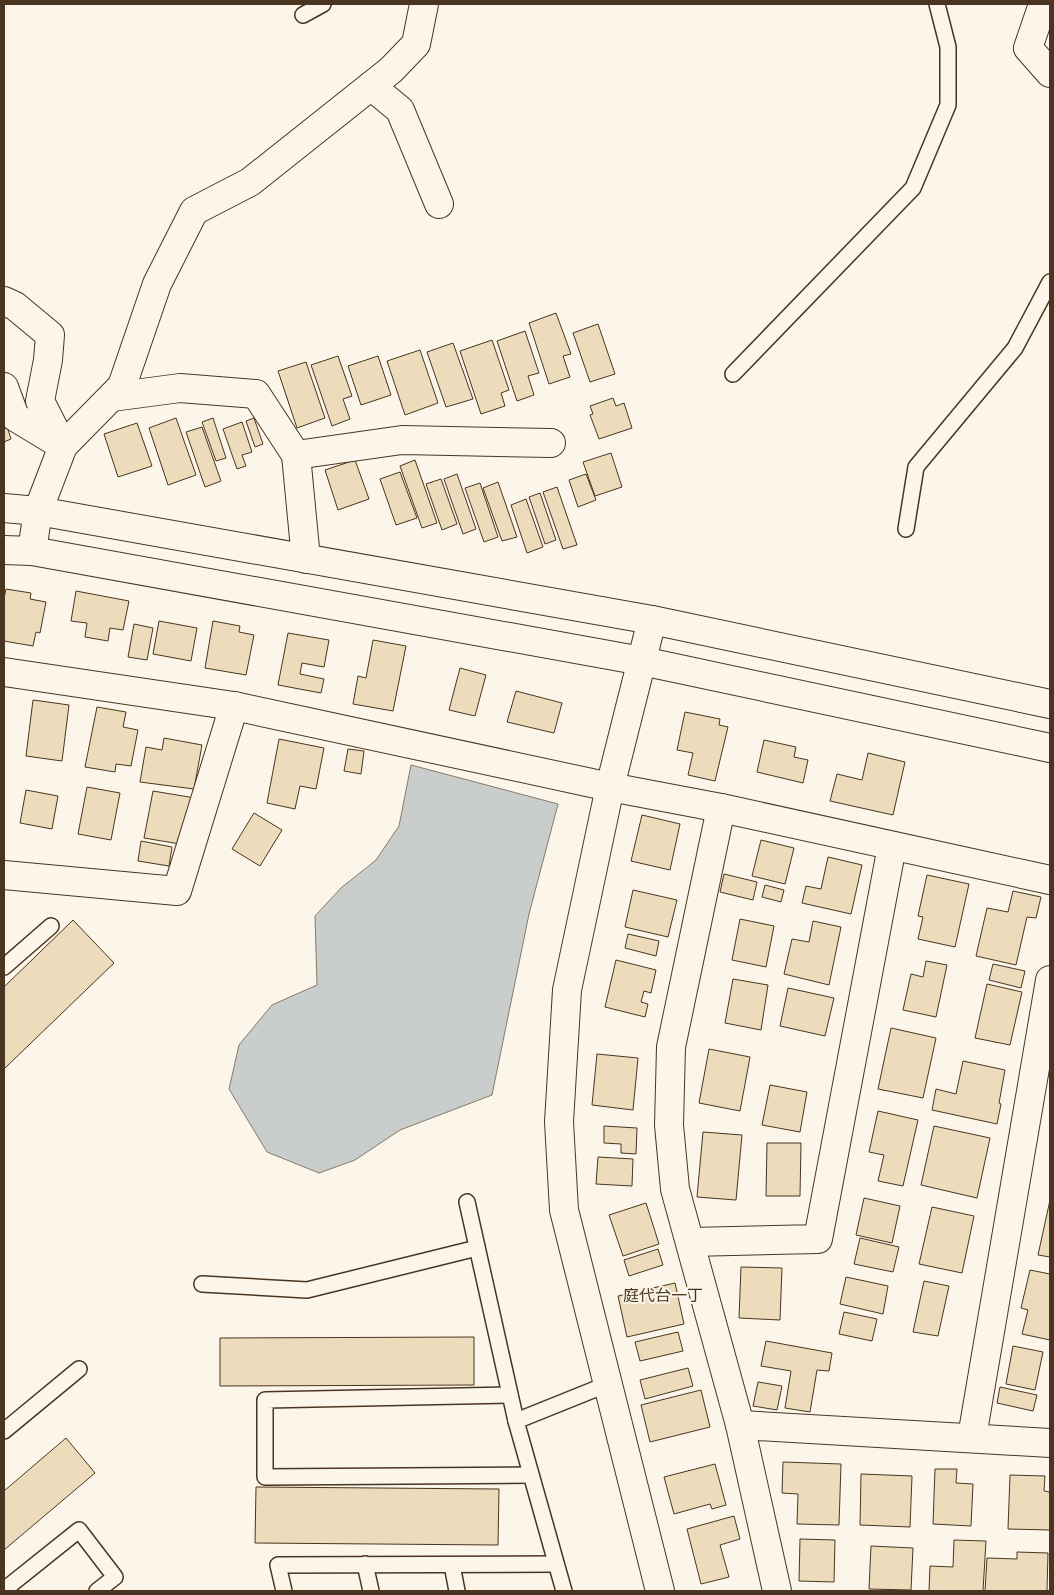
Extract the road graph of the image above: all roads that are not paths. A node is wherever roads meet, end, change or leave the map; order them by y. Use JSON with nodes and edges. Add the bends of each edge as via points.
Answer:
{"nodes":[{"id":1,"x":323,"y":4,"type":"edge"},
{"id":2,"x":424,"y":4,"type":"edge"},
{"id":3,"x":937,"y":4,"type":"edge"},
{"id":4,"x":1043,"y":4,"type":"edge"},
{"id":5,"x":304,"y":15,"type":"dead end"},
{"id":6,"x":1050,"y":73,"type":"edge"},
{"id":7,"x":371,"y":86,"type":"junction"},
{"id":8,"x":440,"y":204,"type":"dead end"},
{"id":9,"x":1050,"y":282,"type":"edge"},
{"id":10,"x":4,"y":301,"type":"edge"},
{"id":11,"x":733,"y":374,"type":"dead end"},
{"id":12,"x":4,"y":387,"type":"edge"},
{"id":13,"x":112,"y":397,"type":"junction"},
{"id":14,"x":551,"y":443,"type":"dead end"},
{"id":15,"x":63,"y":446,"type":"junction"},
{"id":16,"x":296,"y":456,"type":"junction"},
{"id":17,"x":4,"y":508,"type":"edge"},
{"id":18,"x":38,"y":511,"type":"junction"},
{"id":19,"x":906,"y":529,"type":"dead end"},
{"id":20,"x":4,"y":550,"type":"edge"},
{"id":21,"x":32,"y":551,"type":"junction"},
{"id":22,"x":306,"y":559,"type":"junction"},
{"id":23,"x":652,"y":620,"type":"junction"},
{"id":24,"x":642,"y":662,"type":"junction"},
{"id":25,"x":4,"y":672,"type":"edge"},
{"id":26,"x":1050,"y":704,"type":"edge"},
{"id":27,"x":234,"y":706,"type":"junction"},
{"id":28,"x":1050,"y":748,"type":"edge"},
{"id":29,"x":610,"y":787,"type":"junction"},
{"id":30,"x":721,"y":808,"type":"junction"},
{"id":31,"x":892,"y":846,"type":"junction"},
{"id":32,"x":4,"y":874,"type":"edge"},
{"id":33,"x":1050,"y":880,"type":"edge"},
{"id":34,"x":51,"y":926,"type":"dead end"},
{"id":35,"x":4,"y":967,"type":"edge"},
{"id":36,"x":1050,"y":980,"type":"edge"},
{"id":37,"x":467,"y":1202,"type":"dead end"},
{"id":38,"x":690,"y":1242,"type":"junction"},
{"id":39,"x":477,"y":1248,"type":"junction"},
{"id":40,"x":202,"y":1284,"type":"dead end"},
{"id":41,"x":79,"y":1369,"type":"dead end"},
{"id":42,"x":608,"y":1384,"type":"junction"},
{"id":43,"x":510,"y":1395,"type":"junction"},
{"id":44,"x":516,"y":1421,"type":"junction"},
{"id":45,"x":740,"y":1425,"type":"junction"},
{"id":46,"x":4,"y":1431,"type":"edge"},
{"id":47,"x":972,"y":1437,"type":"junction"},
{"id":48,"x":1050,"y":1443,"type":"edge"},
{"id":49,"x":531,"y":1475,"type":"junction"},
{"id":50,"x":365,"y":1564,"type":"junction"},
{"id":51,"x":452,"y":1564,"type":"junction"},
{"id":52,"x":556,"y":1564,"type":"junction"},
{"id":53,"x":4,"y":1590,"type":"edge"},
{"id":54,"x":97,"y":1591,"type":"edge"},
{"id":55,"x":284,"y":1591,"type":"edge"},
{"id":56,"x":371,"y":1591,"type":"edge"},
{"id":57,"x":457,"y":1591,"type":"edge"},
{"id":58,"x":564,"y":1591,"type":"edge"},
{"id":59,"x":660,"y":1591,"type":"edge"},
{"id":60,"x":777,"y":1591,"type":"edge"}],
"edges":[{"from":1,"to":5,"type":"lane"},
{"from":2,"to":7,"type":"street","via":[[416,44]]},
{"from":3,"to":11,"type":"lane","via":[[948,47],[948,105],[912,188]]},
{"from":4,"to":6,"type":"street","via":[[1028,48]]},
{"from":7,"to":8,"type":"street","via":[[400,110]]},
{"from":7,"to":13,"type":"street","via":[[250,182],[194,211],[157,284],[122,386]]},
{"from":9,"to":19,"type":"lane","via":[[1015,348],[916,467]]},
{"from":10,"to":15,"type":"street","via":[[15,306],[50,335],[40,400]]},
{"from":12,"to":15,"type":"street","via":[[15,417]]},
{"from":13,"to":15,"type":"street"},
{"from":13,"to":16,"type":"street","via":[[180,388],[256,394]]},
{"from":14,"to":16,"type":"street","via":[[402,440]]},
{"from":15,"to":18,"type":"street"},
{"from":16,"to":22,"type":"street"},
{"from":17,"to":18,"type":"street"},
{"from":18,"to":21,"type":"street"},
{"from":18,"to":22,"type":"street"},
{"from":20,"to":21,"type":"street"},
{"from":21,"to":24,"type":"street"},
{"from":22,"to":23,"type":"street"},
{"from":23,"to":24,"type":"street"},
{"from":23,"to":26,"type":"street"},
{"from":24,"to":28,"type":"street"},
{"from":24,"to":29,"type":"street"},
{"from":25,"to":27,"type":"street"},
{"from":27,"to":29,"type":"street"},
{"from":27,"to":32,"type":"street","via":[[177,891]]},
{"from":29,"to":30,"type":"street"},
{"from":29,"to":42,"type":"street","via":[[567,990],[560,1122],[564,1210]]},
{"from":30,"to":31,"type":"street"},
{"from":30,"to":38,"type":"street","via":[[671,1048],[669,1125],[675,1189]]},
{"from":31,"to":33,"type":"street"},
{"from":31,"to":38,"type":"street","via":[[818,1239]]},
{"from":34,"to":35,"type":"lane"},
{"from":36,"to":47,"type":"street"},
{"from":37,"to":39,"type":"lane"},
{"from":38,"to":45,"type":"street"},
{"from":39,"to":40,"type":"lane","via":[[307,1290]]},
{"from":39,"to":43,"type":"lane"},
{"from":41,"to":46,"type":"lane"},
{"from":42,"to":44,"type":"lane"},
{"from":42,"to":59,"type":"street"},
{"from":43,"to":44,"type":"lane"},
{"from":43,"to":49,"type":"lane","via":[[265,1400],[265,1477]]},
{"from":44,"to":49,"type":"lane"},
{"from":45,"to":47,"type":"street"},
{"from":45,"to":60,"type":"street"},
{"from":47,"to":48,"type":"street"},
{"from":49,"to":52,"type":"lane"},
{"from":50,"to":51,"type":"lane"},
{"from":50,"to":55,"type":"lane","via":[[278,1565]]},
{"from":50,"to":56,"type":"lane"},
{"from":51,"to":52,"type":"lane"},
{"from":51,"to":57,"type":"lane"},
{"from":52,"to":58,"type":"lane"},
{"from":53,"to":54,"type":"lane","via":[[79,1530],[115,1577]]}]}
